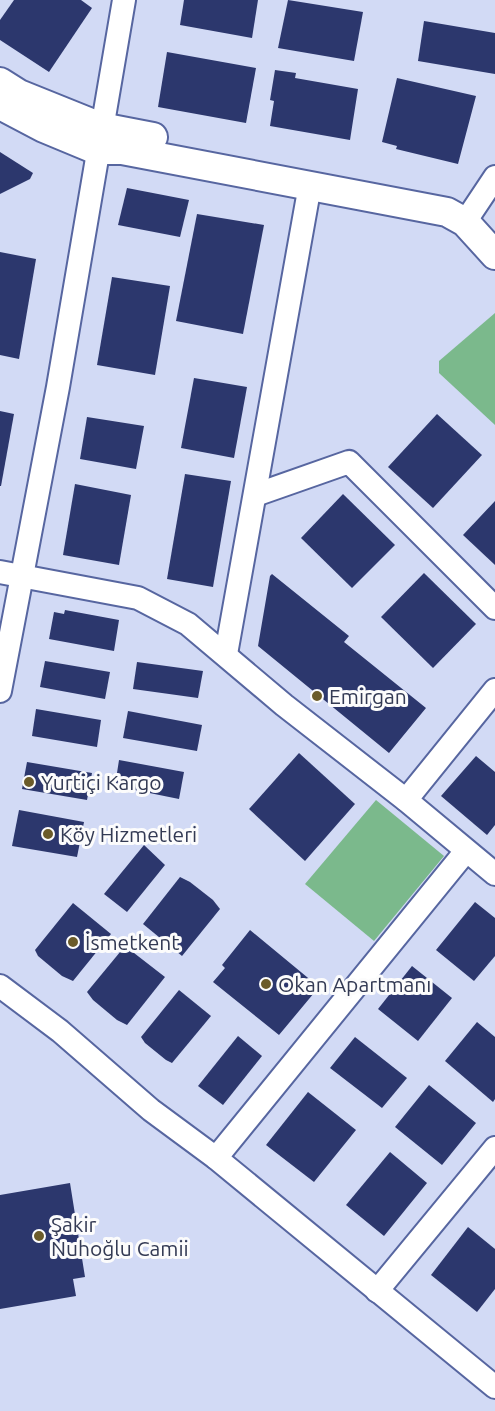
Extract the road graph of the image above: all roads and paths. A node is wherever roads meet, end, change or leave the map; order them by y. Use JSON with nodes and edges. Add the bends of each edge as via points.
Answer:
{"nodes":[{"id":1,"x":124,"y":0,"type":"edge"},
{"id":2,"x":0,"y":82,"type":"edge"},
{"id":3,"x":0,"y":105,"type":"edge"},
{"id":4,"x":99,"y":139,"type":"junction"},
{"id":5,"x":495,"y":177,"type":"edge"},
{"id":6,"x":310,"y":185,"type":"junction"},
{"id":7,"x":478,"y":219,"type":"edge"},
{"id":8,"x":495,"y":255,"type":"edge"},
{"id":9,"x":255,"y":495,"type":"junction"},
{"id":10,"x":11,"y":574,"type":"edge"},
{"id":11,"x":495,"y":608,"type":"edge"},
{"id":12,"x":226,"y":654,"type":"junction"},
{"id":13,"x":495,"y":690,"type":"edge"},
{"id":14,"x":0,"y":691,"type":"edge"},
{"id":15,"x":406,"y":800,"type":"junction"},
{"id":16,"x":466,"y":851,"type":"junction"},
{"id":17,"x":495,"y":874,"type":"edge"},
{"id":18,"x":0,"y":986,"type":"edge"},
{"id":19,"x":495,"y":1148,"type":"edge"},
{"id":20,"x":216,"y":1158,"type":"junction"},
{"id":21,"x":377,"y":1291,"type":"junction"},
{"id":22,"x":495,"y":1387,"type":"edge"}],
"edges":[{"from":1,"to":4,"type":"street"},
{"from":2,"to":4,"type":"main road"},
{"from":3,"to":4,"type":"main road","via":[[44,128]]},
{"from":4,"to":6,"type":"main road","via":[[122,150]]},
{"from":4,"to":7,"type":"main road","via":[[295,165],[444,196]]},
{"from":4,"to":10,"type":"street","via":[[58,387]]},
{"from":5,"to":7,"type":"street"},
{"from":6,"to":7,"type":"main road"},
{"from":6,"to":9,"type":"street"},
{"from":7,"to":8,"type":"main road"},
{"from":9,"to":11,"type":"street","via":[[349,462]]},
{"from":9,"to":12,"type":"street"},
{"from":10,"to":12,"type":"street","via":[[138,598],[188,624]]},
{"from":10,"to":14,"type":"street"},
{"from":12,"to":15,"type":"street","via":[[284,705]]},
{"from":13,"to":15,"type":"street"},
{"from":15,"to":16,"type":"street"},
{"from":16,"to":17,"type":"street"},
{"from":16,"to":20,"type":"street"},
{"from":18,"to":20,"type":"street"},
{"from":19,"to":21,"type":"street"},
{"from":20,"to":21,"type":"street"},
{"from":21,"to":22,"type":"street"}]}
